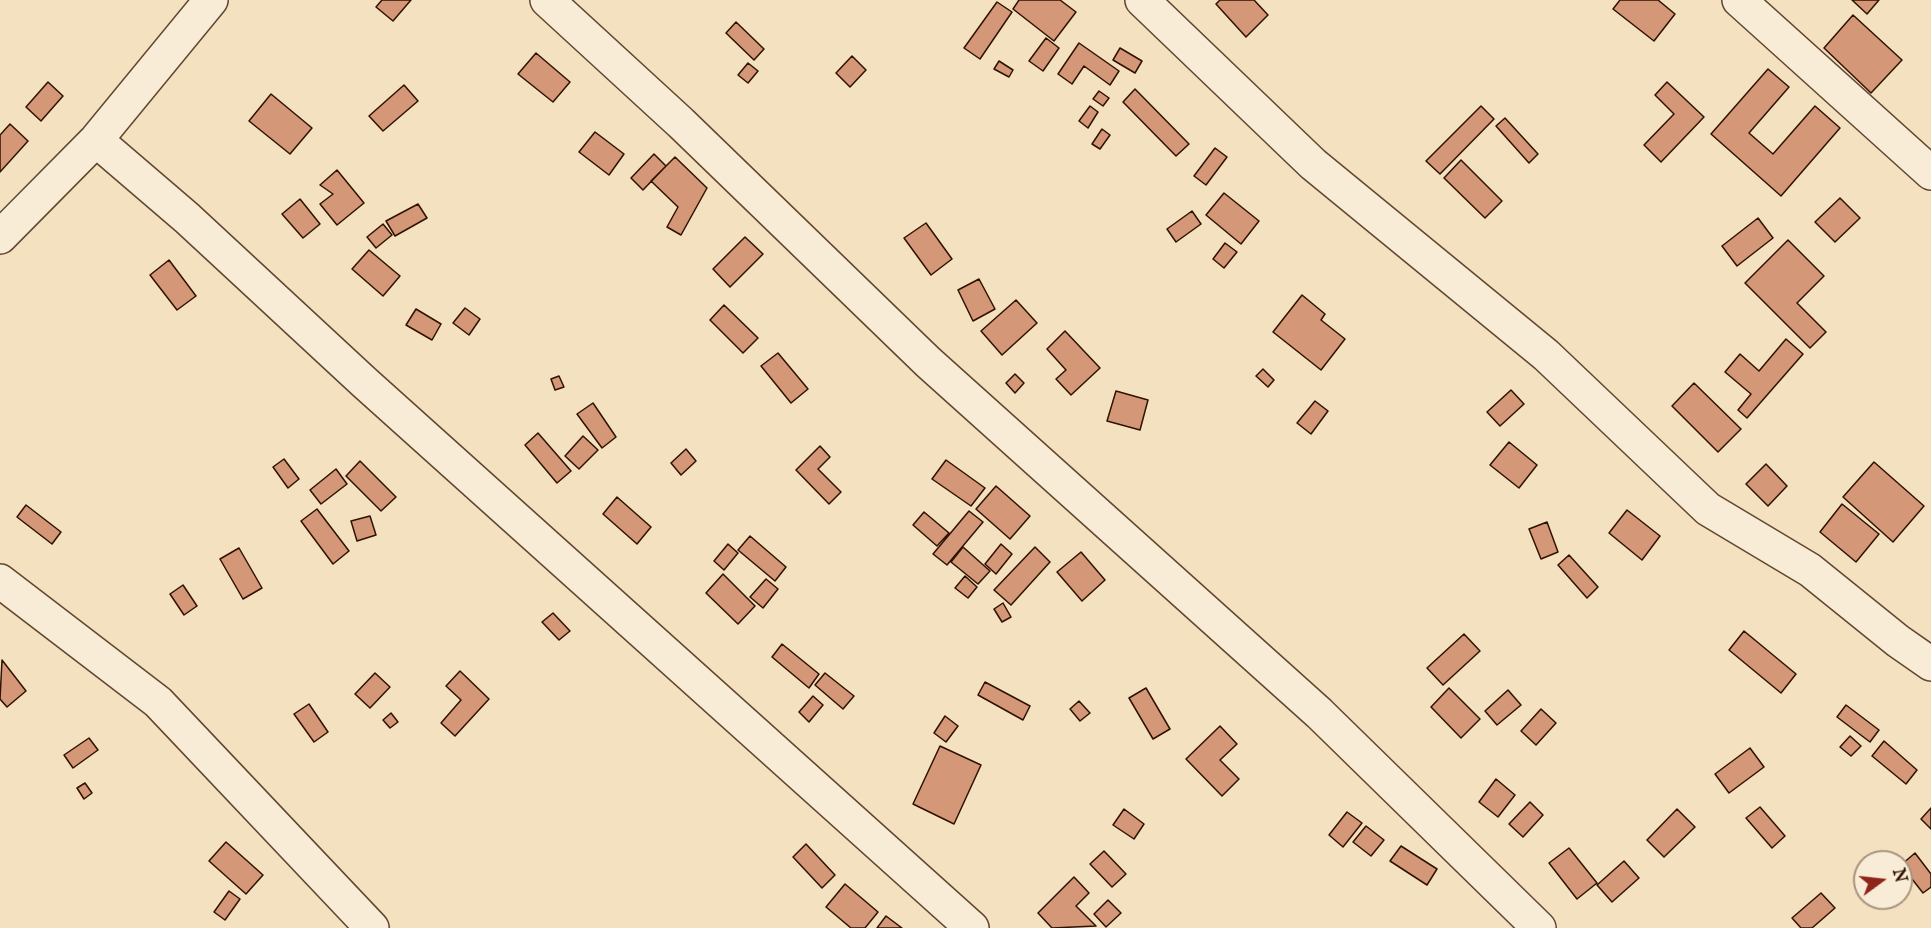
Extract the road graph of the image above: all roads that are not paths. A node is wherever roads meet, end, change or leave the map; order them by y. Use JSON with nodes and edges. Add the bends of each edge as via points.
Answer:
{"nodes":[{"id":1,"x":211,"y":0,"type":"edge"},
{"id":2,"x":547,"y":0,"type":"edge"},
{"id":3,"x":1142,"y":0,"type":"edge"},
{"id":4,"x":1738,"y":0,"type":"edge"},
{"id":5,"x":96,"y":140,"type":"junction"},
{"id":6,"x":1931,"y":173,"type":"edge"},
{"id":7,"x":0,"y":237,"type":"edge"},
{"id":8,"x":0,"y":581,"type":"edge"},
{"id":9,"x":1931,"y":664,"type":"edge"},
{"id":10,"x":372,"y":928,"type":"edge"},
{"id":11,"x":972,"y":928,"type":"edge"},
{"id":12,"x":1539,"y":928,"type":"edge"}],
"edges":[{"from":1,"to":5,"type":"street"},
{"from":2,"to":12,"type":"street","via":[[928,362],[1319,713]]},
{"from":3,"to":9,"type":"street","via":[[1313,164],[1546,355],[1708,509],[1810,570]]},
{"from":4,"to":6,"type":"street"},
{"from":5,"to":7,"type":"street"},
{"from":5,"to":11,"type":"street"},
{"from":8,"to":10,"type":"street","via":[[158,702]]}]}
